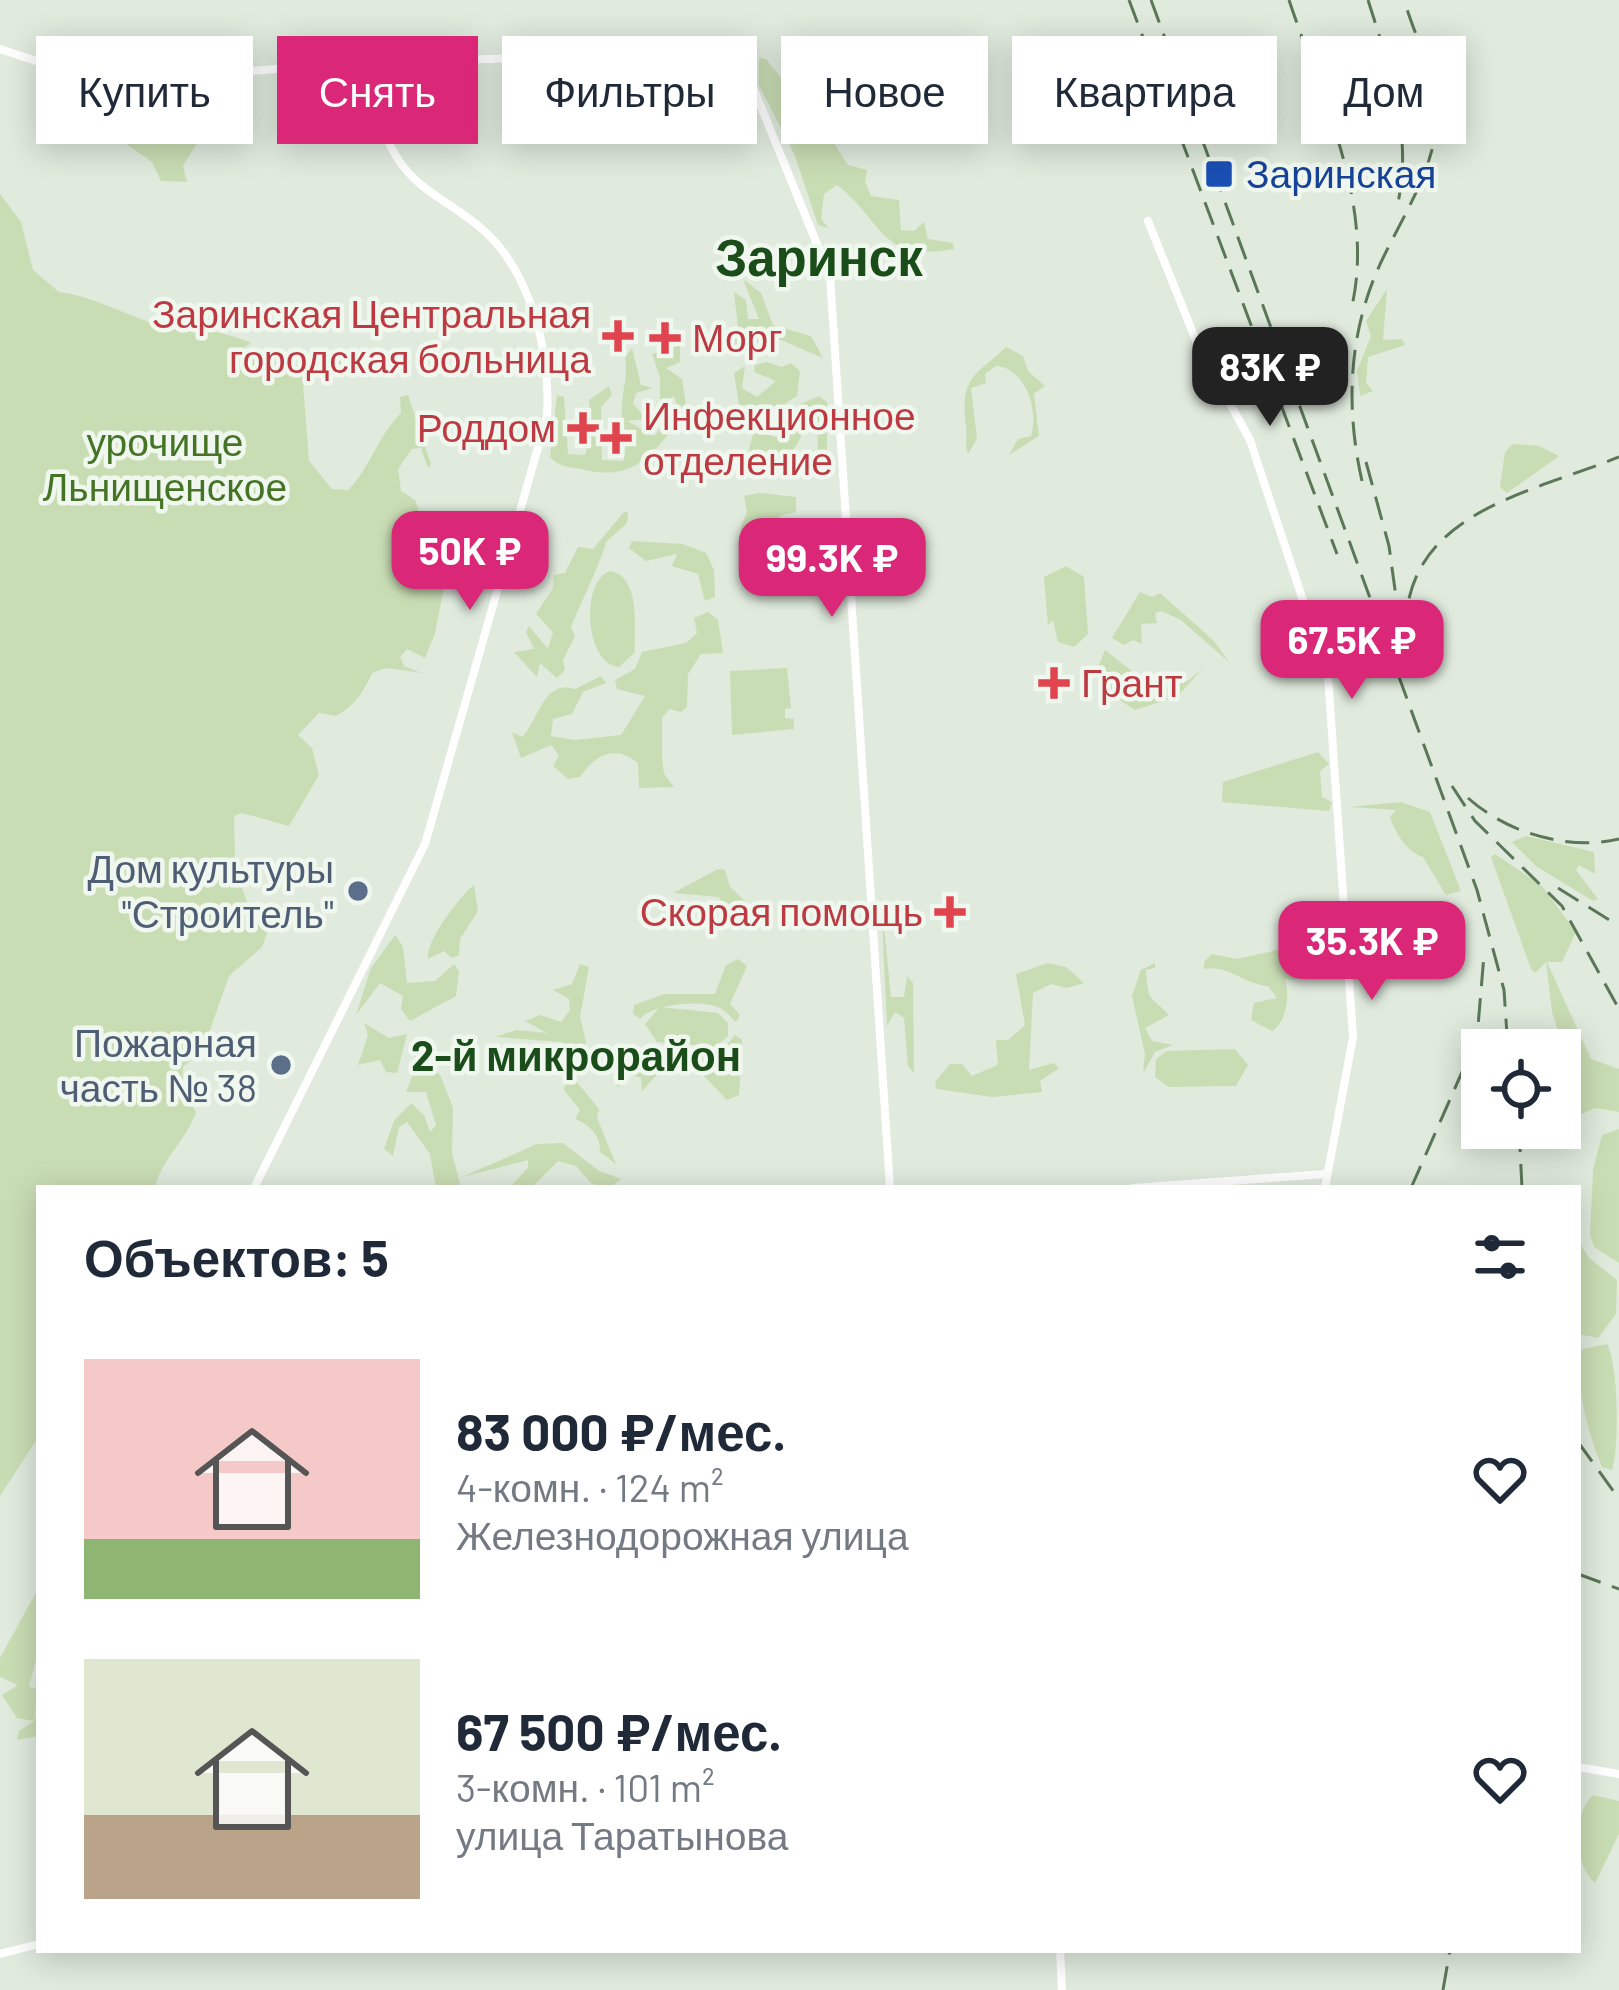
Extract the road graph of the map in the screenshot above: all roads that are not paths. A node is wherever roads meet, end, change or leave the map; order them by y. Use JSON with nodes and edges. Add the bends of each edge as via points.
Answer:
{"nodes":[{"id":1,"x":0,"y":49,"type":"edge"},
{"id":2,"x":478,"y":59,"type":"edge"},
{"id":3,"x":277,"y":69,"type":"edge"},
{"id":4,"x":392,"y":144,"type":"edge"},
{"id":5,"x":1148,"y":221,"type":"dead end"},
{"id":6,"x":1325,"y":1174,"type":"junction"},
{"id":7,"x":255,"y":1185,"type":"edge"},
{"id":8,"x":890,"y":1185,"type":"edge"},
{"id":9,"x":1173,"y":1185,"type":"edge"},
{"id":10,"x":1325,"y":1185,"type":"edge"},
{"id":11,"x":1581,"y":1768,"type":"edge"},
{"id":12,"x":1619,"y":1774,"type":"edge"},
{"id":13,"x":36,"y":1945,"type":"edge"},
{"id":14,"x":1060,"y":1953,"type":"edge"},
{"id":15,"x":0,"y":1954,"type":"edge"},
{"id":16,"x":1062,"y":1990,"type":"edge"}],
"edges":[{"from":1,"to":3,"type":"street","via":[[122,81]]},
{"from":2,"to":8,"type":"street","via":[[730,53],[749,74],[830,276]]},
{"from":4,"to":7,"type":"street","via":[[424,188],[488,234],[525,296],[544,356],[547,416],[425,844]]},
{"from":5,"to":6,"type":"street","via":[[1197,344],[1250,440],[1325,664],[1353,1037]]},
{"from":6,"to":9,"type":"street"},
{"from":6,"to":10,"type":"street"},
{"from":11,"to":12,"type":"street"},
{"from":13,"to":15,"type":"street"},
{"from":14,"to":16,"type":"street"}]}
